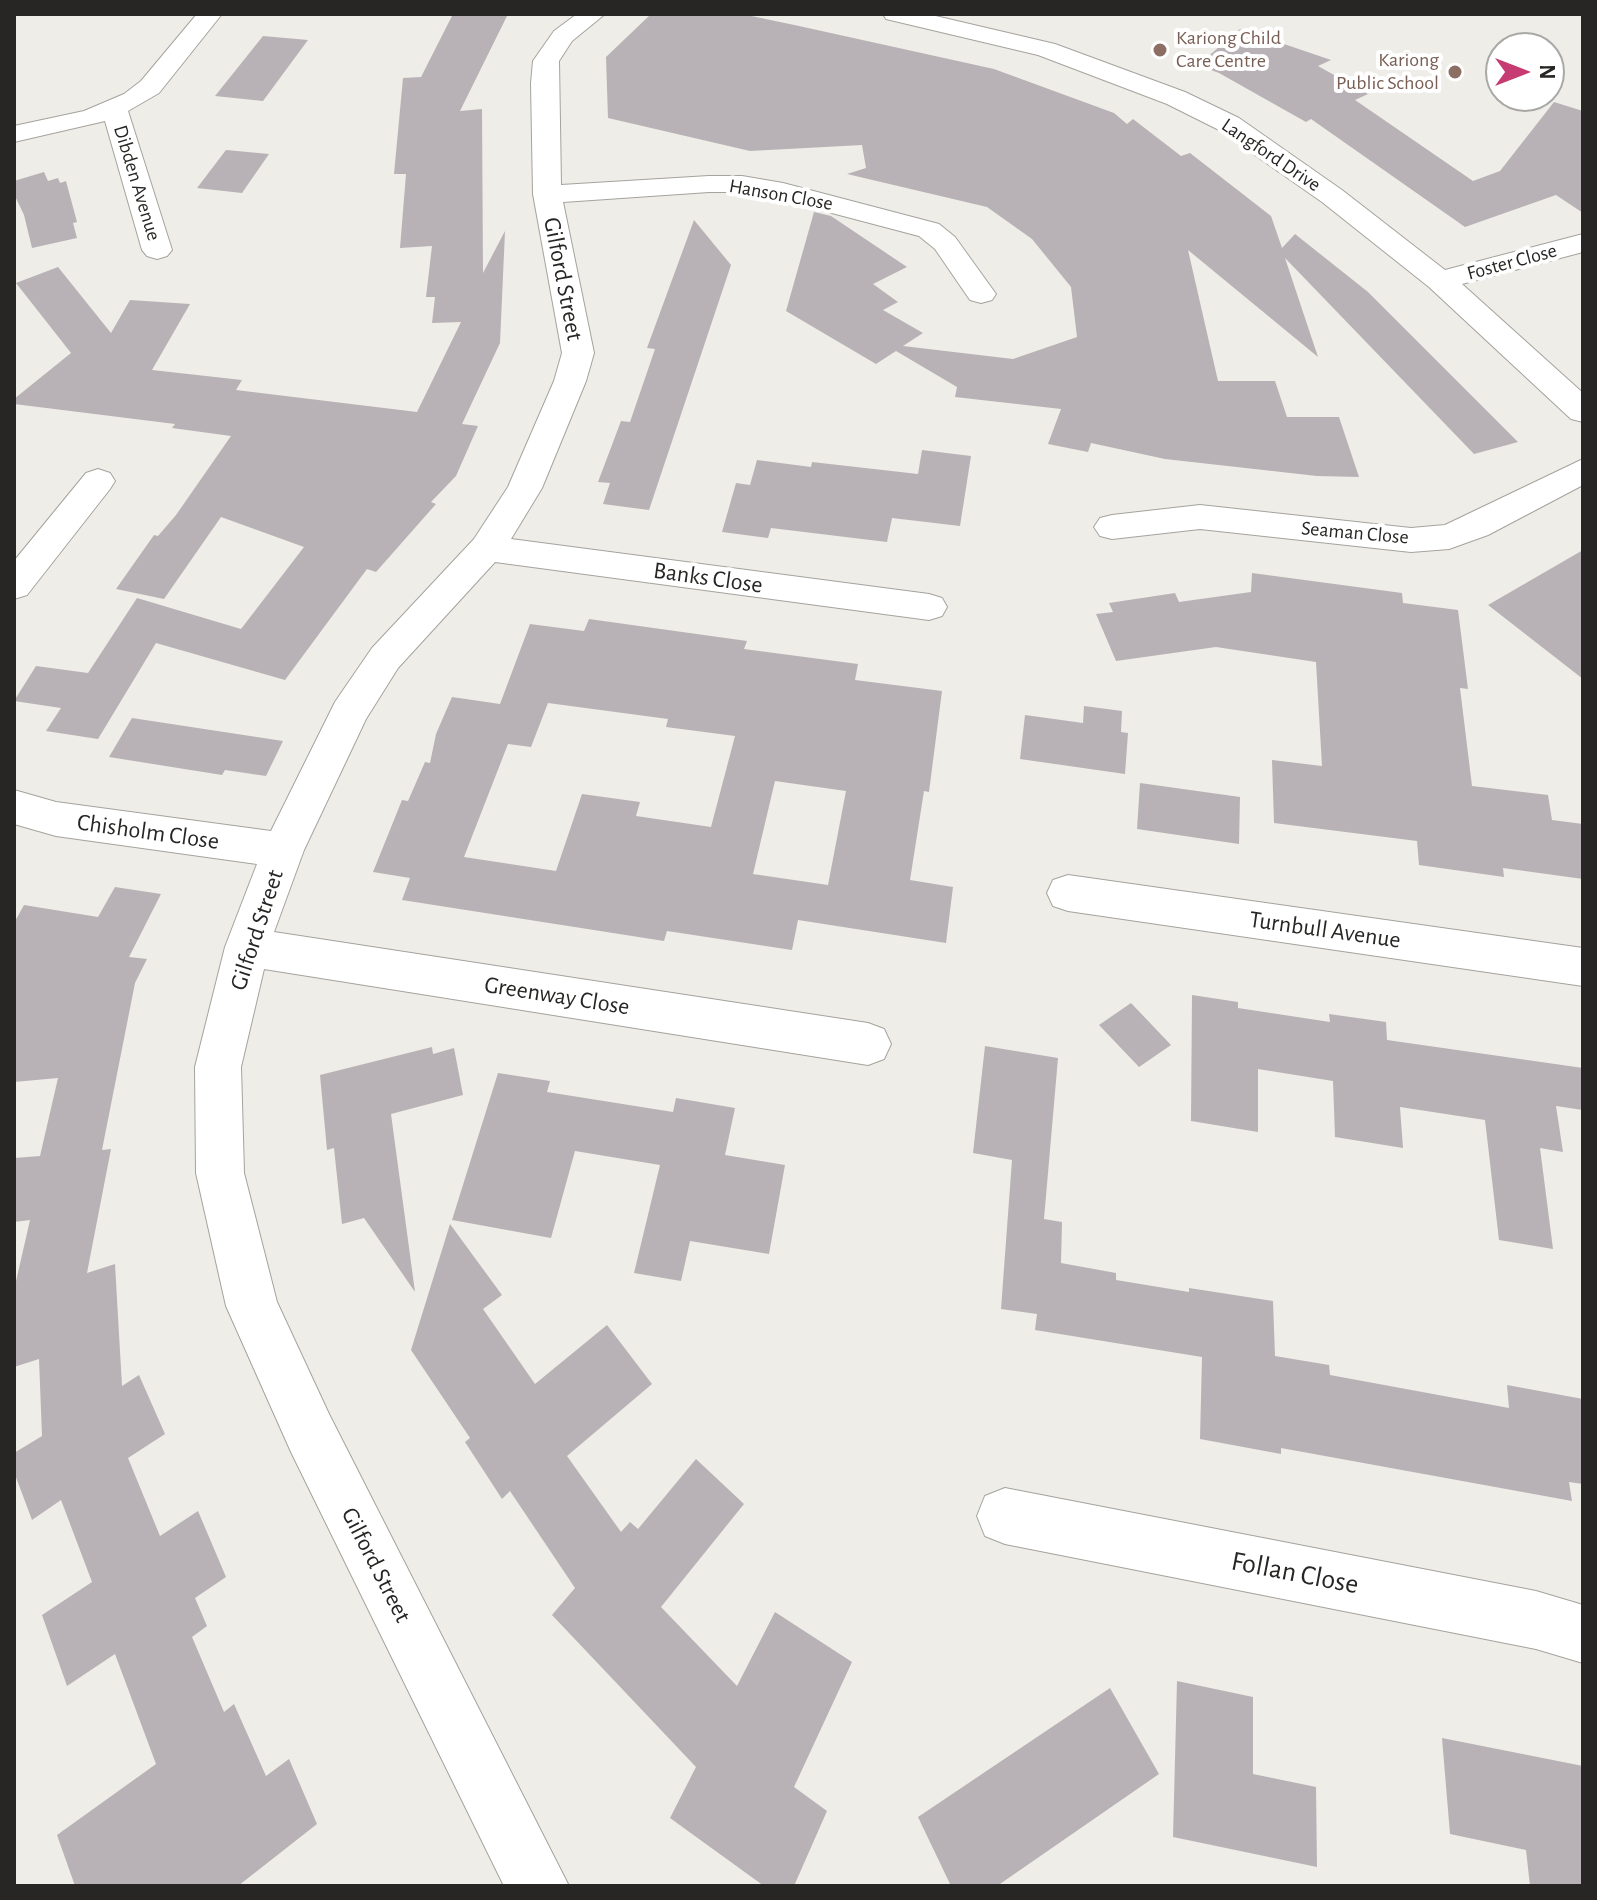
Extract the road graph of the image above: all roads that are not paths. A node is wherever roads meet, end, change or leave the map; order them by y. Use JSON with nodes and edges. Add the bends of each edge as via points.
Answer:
{"nodes":[{"id":1,"x":210,"y":14,"type":"edge"},
{"id":2,"x":593,"y":14,"type":"edge"},
{"id":3,"x":895,"y":14,"type":"edge"},
{"id":4,"x":114,"y":108,"type":"junction"},
{"id":5,"x":14,"y":134,"type":"edge"},
{"id":6,"x":547,"y":194,"type":"junction"},
{"id":7,"x":1583,"y":243,"type":"edge"},
{"id":8,"x":157,"y":250,"type":"dead end"},
{"id":9,"x":1440,"y":281,"type":"junction"},
{"id":10,"x":981,"y":294,"type":"dead end"},
{"id":11,"x":1583,"y":411,"type":"edge"},
{"id":12,"x":1583,"y":470,"type":"edge"},
{"id":13,"x":98,"y":481,"type":"dead end"},
{"id":14,"x":1112,"y":527,"type":"dead end"},
{"id":15,"x":487,"y":548,"type":"junction"},
{"id":16,"x":14,"y":586,"type":"edge"},
{"id":17,"x":929,"y":607,"type":"dead end"},
{"id":18,"x":14,"y":807,"type":"edge"},
{"id":19,"x":283,"y":850,"type":"junction"},
{"id":20,"x":1068,"y":893,"type":"dead end"},
{"id":21,"x":247,"y":947,"type":"junction"},
{"id":22,"x":1583,"y":967,"type":"edge"},
{"id":23,"x":868,"y":1044,"type":"dead end"},
{"id":24,"x":1005,"y":1516,"type":"dead end"},
{"id":25,"x":1583,"y":1634,"type":"edge"},
{"id":26,"x":537,"y":1886,"type":"edge"}],
"edges":[{"from":1,"to":4,"type":"street","name":"Dibden Avenue","via":[[150,87]]},
{"from":2,"to":6,"type":"street","name":"Gilford Street","via":[[563,36],[546,61]]},
{"from":3,"to":9,"type":"street","name":"Langford Drive","via":[[1046,49],[1215,117],[1319,187]]},
{"from":4,"to":5,"type":"street"},
{"from":4,"to":8,"type":"street","name":"Dibden Avenue"},
{"from":6,"to":10,"type":"street","name":"Hanson Close","via":[[709,184],[773,189],[929,230],[945,243]]},
{"from":6,"to":15,"type":"street","name":"Gilford Street","via":[[578,353],[525,488]]},
{"from":7,"to":9,"type":"street","name":"Foster Close"},
{"from":9,"to":11,"type":"street","name":"Langford Drive"},
{"from":12,"to":14,"type":"street","name":"Seaman Close","via":[[1449,537],[1385,538],[1200,517]]},
{"from":13,"to":16,"type":"street"},
{"from":15,"to":17,"type":"street","name":"Banks Close"},
{"from":15,"to":19,"type":"street","name":"Gilford Street","via":[[385,658],[349,713]]},
{"from":18,"to":19,"type":"street","name":"Chisholm Close","via":[[56,819]]},
{"from":19,"to":21,"type":"street","name":"Gilford Street"},
{"from":20,"to":22,"type":"street","name":"Turnbull Avenue"},
{"from":21,"to":23,"type":"street","name":"Greenway Close"},
{"from":21,"to":26,"type":"street","name":"Gilford Street","via":[[218,1067],[220,1173],[252,1306]]},
{"from":24,"to":25,"type":"street","name":"Follan Close","via":[[1536,1620]]}]}
